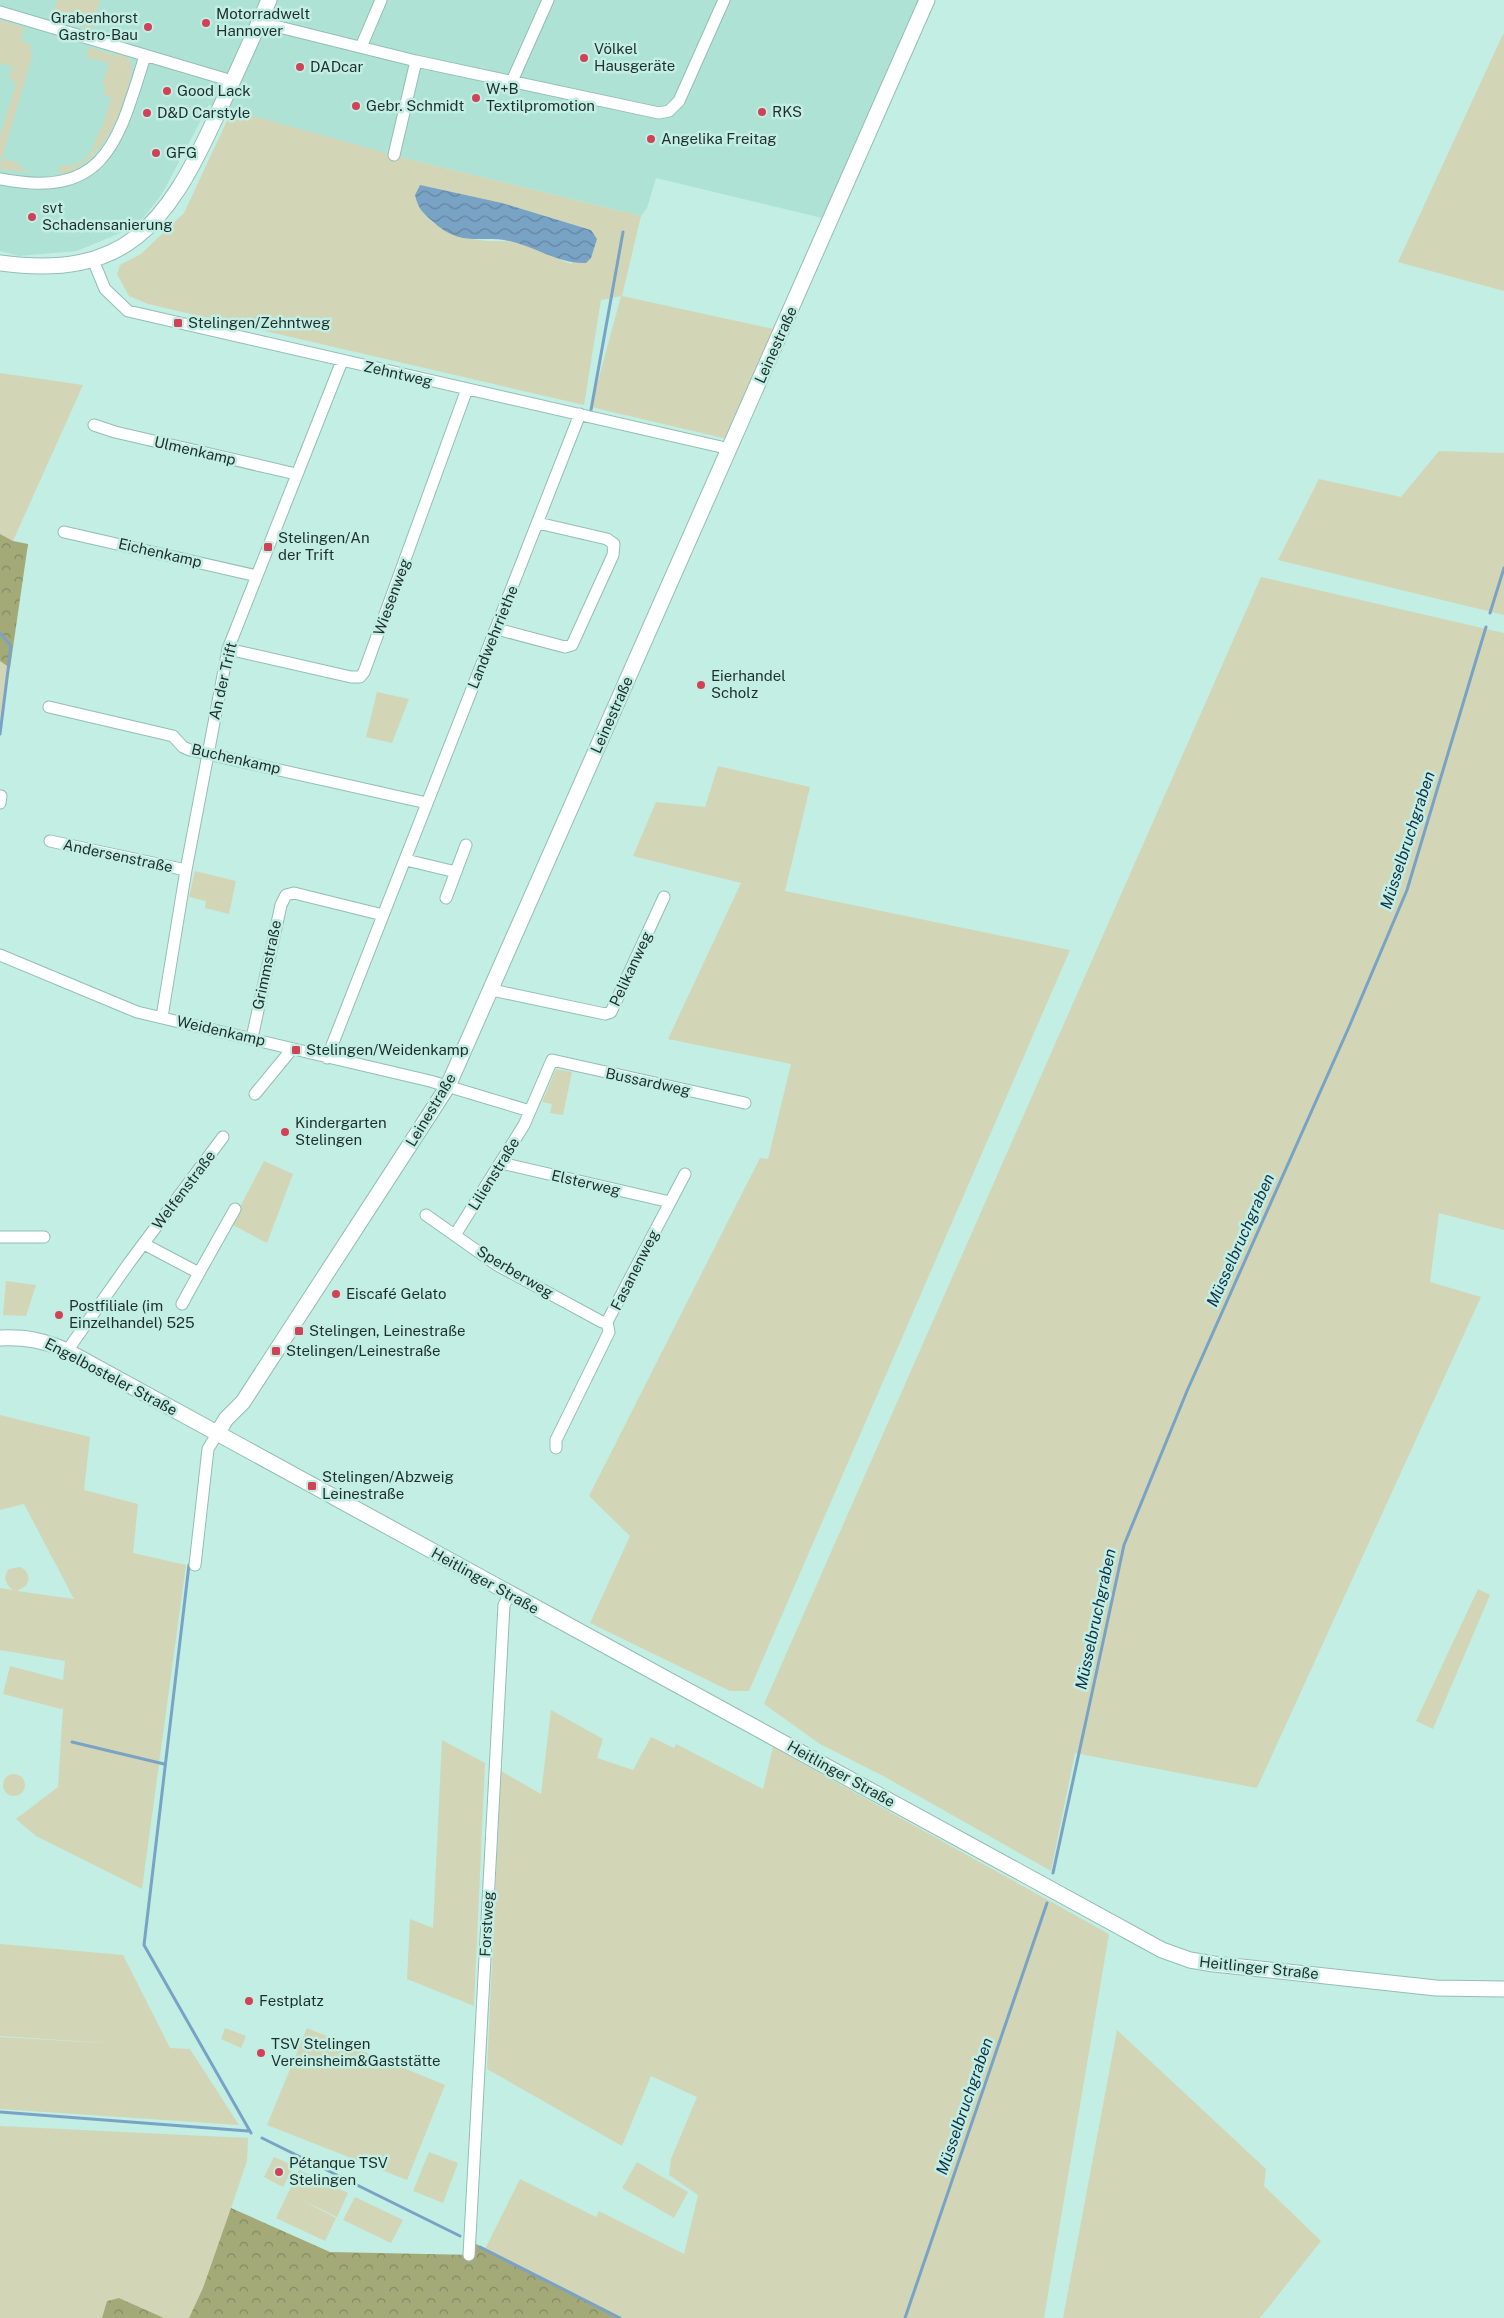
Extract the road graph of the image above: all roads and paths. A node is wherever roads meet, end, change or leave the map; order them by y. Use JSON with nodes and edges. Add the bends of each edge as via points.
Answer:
{"nodes":[{"id":1,"x":269,"y":0,"type":"edge"},
{"id":2,"x":381,"y":0,"type":"edge"},
{"id":3,"x":548,"y":0,"type":"edge"},
{"id":4,"x":724,"y":0,"type":"edge"},
{"id":5,"x":927,"y":0,"type":"edge"},
{"id":6,"x":0,"y":12,"type":"edge"},
{"id":7,"x":259,"y":22,"type":"junction"},
{"id":8,"x":361,"y":47,"type":"junction"},
{"id":9,"x":145,"y":56,"type":"junction"},
{"id":10,"x":416,"y":61,"type":"junction"},
{"id":11,"x":232,"y":81,"type":"junction"},
{"id":12,"x":512,"y":81,"type":"junction"},
{"id":13,"x":394,"y":155,"type":"dead end"},
{"id":14,"x":0,"y":179,"type":"edge"},
{"id":15,"x":93,"y":260,"type":"junction"},
{"id":16,"x":0,"y":263,"type":"edge"},
{"id":17,"x":342,"y":361,"type":"junction"},
{"id":18,"x":467,"y":389,"type":"junction"},
{"id":19,"x":580,"y":414,"type":"junction"},
{"id":20,"x":94,"y":425,"type":"dead end"},
{"id":21,"x":730,"y":449,"type":"junction"},
{"id":22,"x":296,"y":474,"type":"junction"},
{"id":23,"x":538,"y":523,"type":"junction"},
{"id":24,"x":64,"y":532,"type":"dead end"},
{"id":25,"x":257,"y":576,"type":"junction"},
{"id":26,"x":497,"y":629,"type":"junction"},
{"id":27,"x":228,"y":649,"type":"junction"},
{"id":28,"x":49,"y":707,"type":"dead end"},
{"id":29,"x":208,"y":754,"type":"junction"},
{"id":30,"x":427,"y":803,"type":"junction"},
{"id":31,"x":50,"y":841,"type":"dead end"},
{"id":32,"x":466,"y":845,"type":"dead end"},
{"id":33,"x":406,"y":860,"type":"junction"},
{"id":34,"x":186,"y":870,"type":"junction"},
{"id":35,"x":456,"y":872,"type":"junction"},
{"id":36,"x":664,"y":897,"type":"dead end"},
{"id":37,"x":446,"y":898,"type":"dead end"},
{"id":38,"x":383,"y":916,"type":"junction"},
{"id":39,"x":0,"y":955,"type":"edge"},
{"id":40,"x":492,"y":990,"type":"junction"},
{"id":41,"x":162,"y":1017,"type":"junction"},
{"id":42,"x":252,"y":1038,"type":"junction"},
{"id":43,"x":292,"y":1048,"type":"junction"},
{"id":44,"x":327,"y":1058,"type":"junction"},
{"id":45,"x":552,"y":1060,"type":"joint"},
{"id":46,"x":448,"y":1086,"type":"junction"},
{"id":47,"x":255,"y":1094,"type":"dead end"},
{"id":48,"x":745,"y":1103,"type":"dead end"},
{"id":49,"x":530,"y":1111,"type":"junction"},
{"id":50,"x":223,"y":1137,"type":"dead end"},
{"id":51,"x":502,"y":1163,"type":"junction"},
{"id":52,"x":685,"y":1174,"type":"dead end"},
{"id":53,"x":670,"y":1202,"type":"junction"},
{"id":54,"x":235,"y":1209,"type":"dead end"},
{"id":55,"x":426,"y":1215,"type":"dead end"},
{"id":56,"x":455,"y":1235,"type":"junction"},
{"id":57,"x":0,"y":1237,"type":"edge"},
{"id":58,"x":44,"y":1237,"type":"dead end"},
{"id":59,"x":144,"y":1244,"type":"junction"},
{"id":60,"x":199,"y":1273,"type":"junction"},
{"id":61,"x":182,"y":1304,"type":"dead end"},
{"id":62,"x":607,"y":1322,"type":"junction"},
{"id":63,"x":0,"y":1338,"type":"edge"},
{"id":64,"x":67,"y":1351,"type":"junction"},
{"id":65,"x":222,"y":1436,"type":"junction"},
{"id":66,"x":556,"y":1448,"type":"dead end"},
{"id":67,"x":195,"y":1565,"type":"dead end"},
{"id":68,"x":510,"y":1594,"type":"junction"},
{"id":69,"x":1504,"y":1989,"type":"edge"},
{"id":70,"x":470,"y":2255,"type":"dead end"}],
"edges":[{"from":1,"to":7,"type":"street"},
{"from":2,"to":8,"type":"street"},
{"from":3,"to":12,"type":"street"},
{"from":4,"to":12,"type":"street","via":[[680,102],[669,111],[655,113]]},
{"from":5,"to":21,"type":"street","name":"Leinestraße"},
{"from":6,"to":9,"type":"street"},
{"from":7,"to":8,"type":"street"},
{"from":7,"to":11,"type":"street"},
{"from":8,"to":10,"type":"street"},
{"from":9,"to":11,"type":"street"},
{"from":9,"to":14,"type":"street","via":[[124,121],[112,145],[96,165],[65,182]]},
{"from":10,"to":12,"type":"street"},
{"from":10,"to":13,"type":"street"},
{"from":11,"to":15,"type":"street","via":[[196,160],[166,208],[138,237]]},
{"from":15,"to":16,"type":"street","via":[[57,266]]},
{"from":15,"to":17,"type":"street","name":"Zehntweg","via":[[105,289],[128,311]]},
{"from":17,"to":18,"type":"street","name":"Zehntweg"},
{"from":17,"to":22,"type":"street","name":"An der Trift"},
{"from":18,"to":19,"type":"street","name":"Zehntweg"},
{"from":18,"to":27,"type":"street","name":"Wiesenweg","via":[[360,677]]},
{"from":19,"to":21,"type":"street","name":"Zehntweg"},
{"from":19,"to":23,"type":"street","name":"Landwehrriethe"},
{"from":20,"to":22,"type":"street","name":"Ulmenkamp"},
{"from":21,"to":40,"type":"street","name":"Leinestraße"},
{"from":22,"to":25,"type":"street","name":"An der Trift"},
{"from":23,"to":26,"type":"street","name":"Landwehrriethe"},
{"from":23,"to":26,"type":"street","via":[[606,539],[614,544],[613,555],[570,647]]},
{"from":24,"to":25,"type":"street","name":"Eichenkamp"},
{"from":25,"to":27,"type":"street","name":"An der Trift"},
{"from":26,"to":30,"type":"street","name":"Landwehrriethe"},
{"from":27,"to":29,"type":"street","name":"An der Trift"},
{"from":28,"to":29,"type":"street","name":"Buchenkamp","via":[[173,736],[183,747]]},
{"from":29,"to":30,"type":"street","name":"Buchenkamp"},
{"from":29,"to":34,"type":"street","name":"An der Trift"},
{"from":30,"to":33,"type":"street","name":"Landwehrriethe"},
{"from":31,"to":34,"type":"street","name":"Andersenstraße"},
{"from":32,"to":35,"type":"street"},
{"from":33,"to":35,"type":"street"},
{"from":33,"to":38,"type":"street","name":"Landwehrriethe"},
{"from":34,"to":41,"type":"street","name":"An der Trift"},
{"from":35,"to":37,"type":"street"},
{"from":36,"to":40,"type":"street","name":"Pelikanweg","via":[[611,1012],[605,1014]]},
{"from":38,"to":42,"type":"street","name":"Grimmstraße","via":[[294,893],[286,894]]},
{"from":38,"to":44,"type":"street","name":"Landwehrriethe"},
{"from":39,"to":41,"type":"street","name":"Weidenkamp","via":[[137,1012]]},
{"from":40,"to":46,"type":"street","name":"Leinestraße"},
{"from":41,"to":42,"type":"street","name":"Weidenkamp"},
{"from":42,"to":43,"type":"street","name":"Weidenkamp"},
{"from":43,"to":44,"type":"street","name":"Weidenkamp"},
{"from":43,"to":47,"type":"street"},
{"from":44,"to":46,"type":"street","name":"Weidenkamp"},
{"from":45,"to":48,"type":"street","name":"Bussardweg"},
{"from":45,"to":49,"type":"street","name":"Lilienstraße"},
{"from":46,"to":49,"type":"street"},
{"from":46,"to":65,"type":"street","name":"Leinestraße","via":[[243,1402],[226,1419]]},
{"from":49,"to":51,"type":"street","name":"Lilienstraße"},
{"from":50,"to":59,"type":"street","name":"Welfenstraße"},
{"from":51,"to":53,"type":"street","name":"Elsterweg"},
{"from":51,"to":56,"type":"street","name":"Lilienstraße"},
{"from":52,"to":53,"type":"street","name":"Fasanenweg"},
{"from":53,"to":62,"type":"street","name":"Fasanenweg"},
{"from":54,"to":60,"type":"street"},
{"from":55,"to":56,"type":"street","name":"Sperberweg"},
{"from":56,"to":62,"type":"street","name":"Sperberweg","via":[[497,1265]]},
{"from":57,"to":58,"type":"street"},
{"from":59,"to":60,"type":"street","name":"Welfenstraße"},
{"from":59,"to":64,"type":"street","name":"Welfenstraße"},
{"from":60,"to":61,"type":"street"},
{"from":62,"to":66,"type":"street","name":"Fasanenweg","via":[[609,1332],[556,1440]]},
{"from":63,"to":64,"type":"street","name":"Engelbosteler Straße","via":[[45,1341]]},
{"from":64,"to":65,"type":"street","name":"Engelbosteler Straße"},
{"from":65,"to":67,"type":"street","via":[[208,1449]]},
{"from":65,"to":68,"type":"street","name":"Heitlinger Straße"},
{"from":68,"to":69,"type":"street","name":"Heitlinger Straße","via":[[1162,1950],[1214,1964],[1436,1988]]},
{"from":68,"to":70,"type":"street","name":"Forstweg","via":[[504,1605]]}]}
